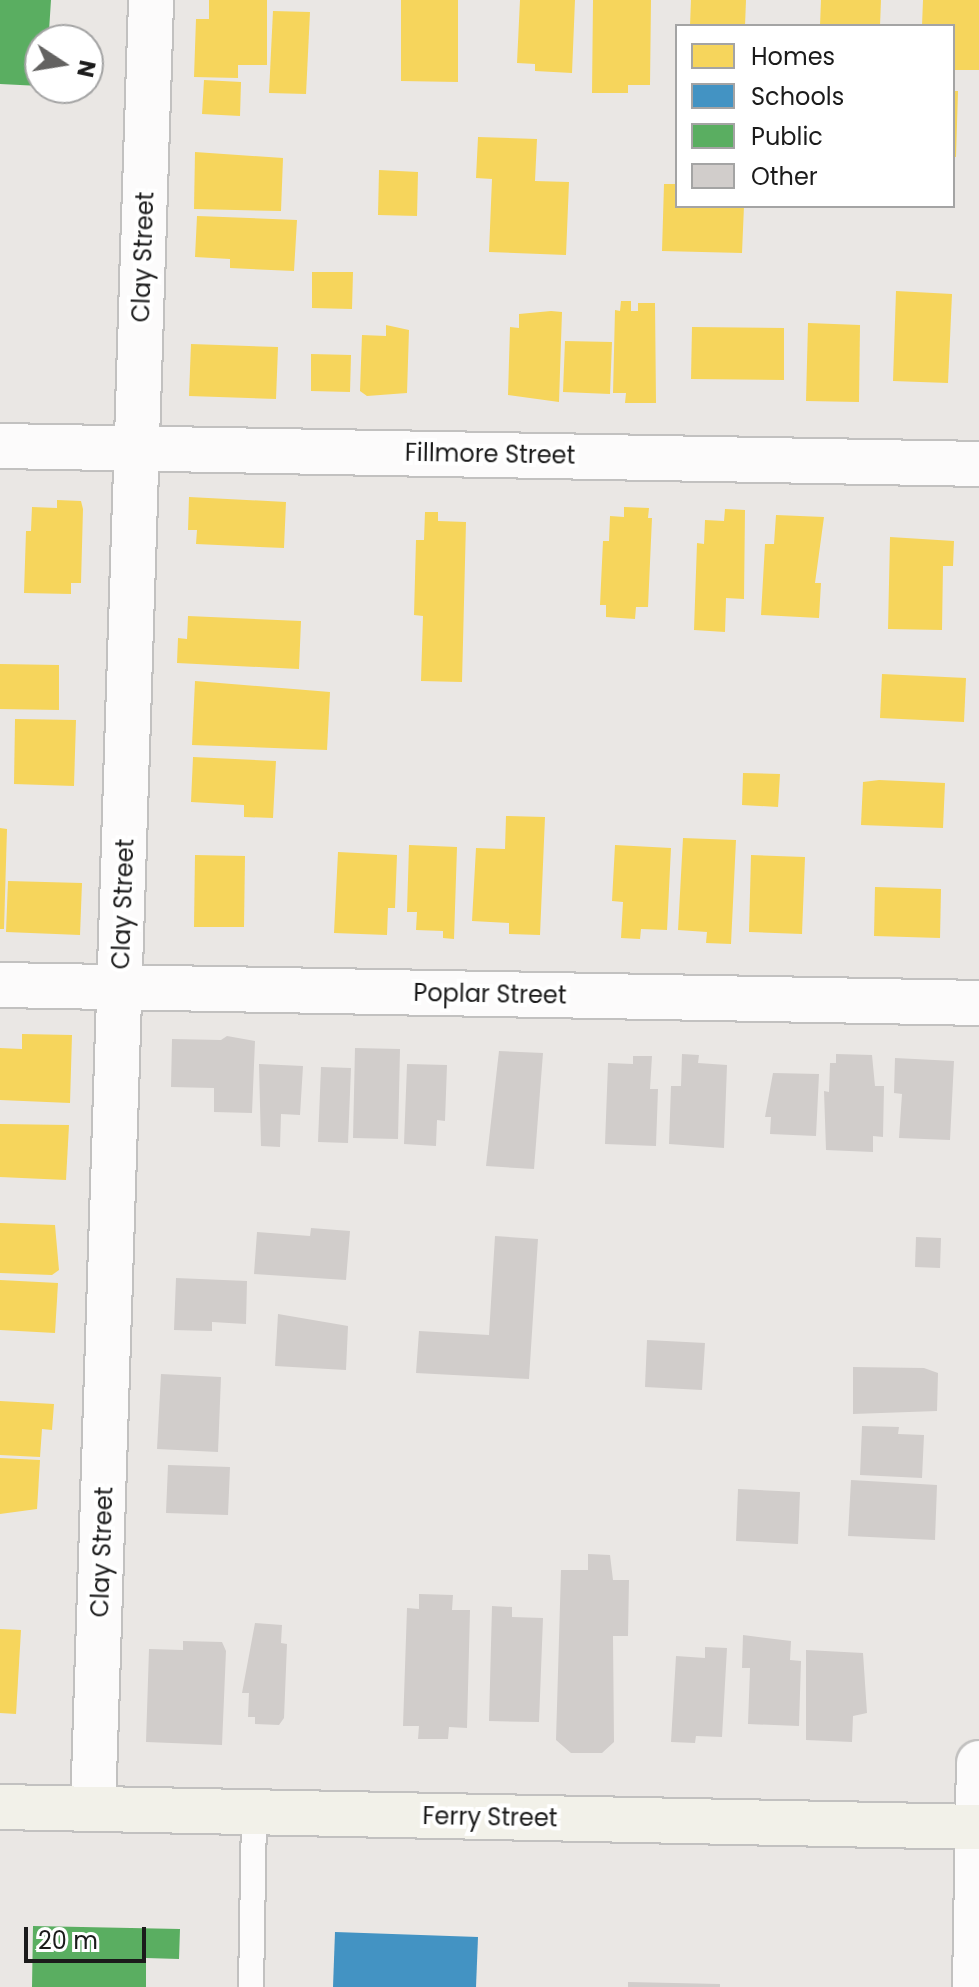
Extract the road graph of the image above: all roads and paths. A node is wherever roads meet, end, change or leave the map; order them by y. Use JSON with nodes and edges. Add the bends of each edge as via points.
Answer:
{"nodes":[{"id":1,"x":151,"y":0,"type":"edge"},
{"id":2,"x":0,"y":446,"type":"edge"},
{"id":3,"x":137,"y":447,"type":"junction"},
{"id":4,"x":979,"y":464,"type":"edge"},
{"id":5,"x":0,"y":985,"type":"edge"},
{"id":6,"x":121,"y":987,"type":"junction"},
{"id":7,"x":979,"y":1003,"type":"edge"},
{"id":8,"x":979,"y":1763,"type":"edge"},
{"id":9,"x":0,"y":1807,"type":"edge"},
{"id":10,"x":93,"y":1808,"type":"junction"},
{"id":11,"x":254,"y":1812,"type":"junction"},
{"id":12,"x":978,"y":1827,"type":"edge"},
{"id":13,"x":251,"y":1987,"type":"edge"},
{"id":14,"x":975,"y":1987,"type":"edge"}],
"edges":[{"from":1,"to":3,"type":"street","name":"Clay Street"},
{"from":2,"to":3,"type":"street","name":"Fillmore Street"},
{"from":3,"to":4,"type":"street","name":"Fillmore Street"},
{"from":3,"to":6,"type":"street","name":"Clay Street"},
{"from":5,"to":6,"type":"street","name":"Poplar Street"},
{"from":6,"to":7,"type":"street","name":"Poplar Street"},
{"from":6,"to":10,"type":"street","name":"Clay Street"},
{"from":8,"to":12,"type":"street"},
{"from":9,"to":10,"type":"main road","name":"Ferry Street"},
{"from":10,"to":11,"type":"main road","name":"Ferry Street"},
{"from":11,"to":12,"type":"main road","name":"Ferry Street"},
{"from":11,"to":13,"type":"lane"},
{"from":12,"to":14,"type":"street"}]}
